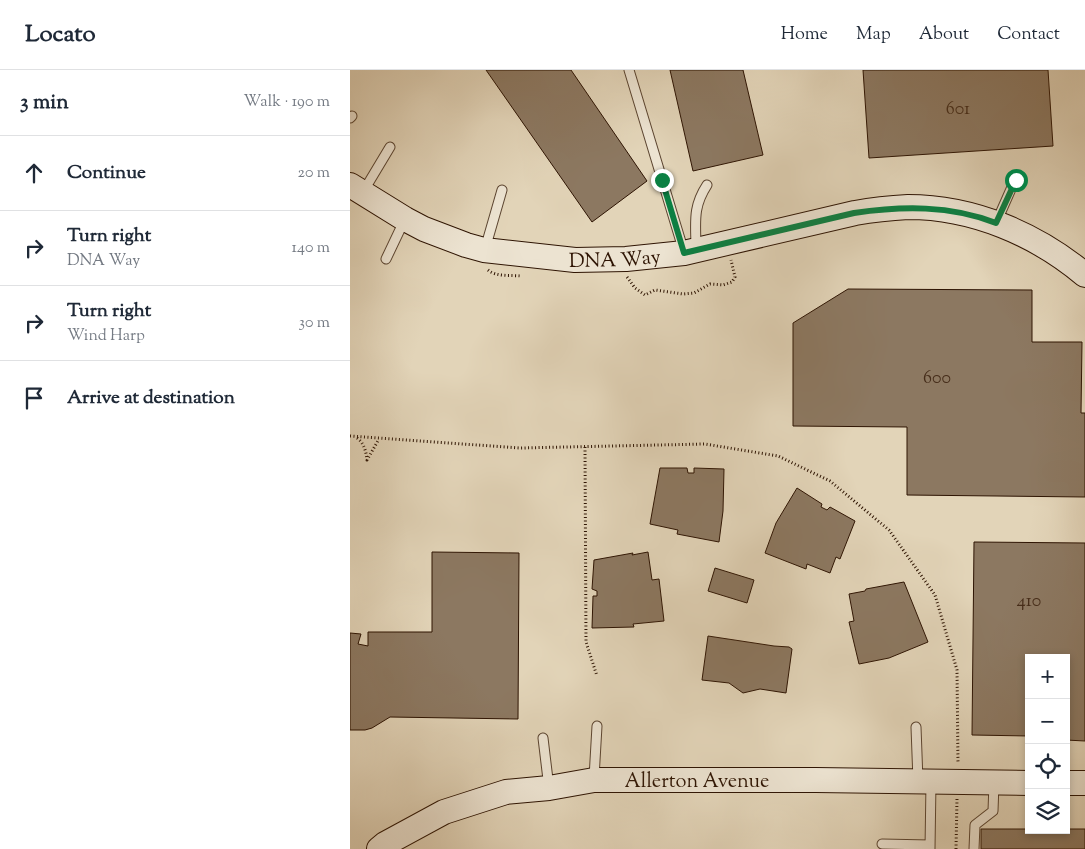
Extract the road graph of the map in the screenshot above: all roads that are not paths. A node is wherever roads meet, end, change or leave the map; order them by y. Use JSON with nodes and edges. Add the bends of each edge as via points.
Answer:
{"nodes":[{"id":1,"x":630,"y":70,"type":"edge"},
{"id":2,"x":390,"y":147,"type":"dead end"},
{"id":3,"x":1016,"y":180,"type":"dead end"},
{"id":4,"x":707,"y":185,"type":"dead end"},
{"id":5,"x":356,"y":189,"type":"edge"},
{"id":6,"x":502,"y":190,"type":"dead end"},
{"id":7,"x":405,"y":219,"type":"junction"},
{"id":8,"x":996,"y":223,"type":"junction"},
{"id":9,"x":484,"y":250,"type":"junction"},
{"id":10,"x":690,"y":251,"type":"junction"},
{"id":11,"x":386,"y":259,"type":"dead end"},
{"id":12,"x":1085,"y":275,"type":"edge"},
{"id":13,"x":597,"y":726,"type":"dead end"},
{"id":14,"x":916,"y":727,"type":"dead end"},
{"id":15,"x":543,"y":738,"type":"dead end"},
{"id":16,"x":594,"y":780,"type":"junction"},
{"id":17,"x":925,"y":782,"type":"junction"},
{"id":18,"x":994,"y":782,"type":"junction"},
{"id":19,"x":1025,"y":783,"type":"edge"},
{"id":20,"x":1070,"y":783,"type":"edge"},
{"id":21,"x":1085,"y":784,"type":"edge"},
{"id":22,"x":549,"y":788,"type":"junction"},
{"id":23,"x":882,"y":844,"type":"dead end"},
{"id":24,"x":930,"y":847,"type":"edge"},
{"id":25,"x":379,"y":849,"type":"edge"},
{"id":26,"x":974,"y":849,"type":"edge"}],
"edges":[{"from":1,"to":10,"type":"lane"},
{"from":2,"to":5,"type":"lane"},
{"from":3,"to":8,"type":"lane"},
{"from":4,"to":10,"type":"lane","via":[[695,213]]},
{"from":5,"to":7,"type":"main road","name":"DNA Way"},
{"from":6,"to":9,"type":"lane"},
{"from":7,"to":9,"type":"main road","name":"DNA Way"},
{"from":7,"to":11,"type":"lane"},
{"from":8,"to":10,"type":"main road","name":"DNA Way","via":[[933,208],[880,209]]},
{"from":8,"to":12,"type":"main road","name":"DNA Way","via":[[1038,242]]},
{"from":9,"to":10,"type":"main road","name":"DNA Way","via":[[575,260]]},
{"from":13,"to":16,"type":"lane"},
{"from":14,"to":17,"type":"lane"},
{"from":15,"to":22,"type":"lane"},
{"from":16,"to":17,"type":"main road","name":"Allerton Avenue"},
{"from":16,"to":22,"type":"main road","name":"Allerton Avenue"},
{"from":17,"to":18,"type":"main road","name":"Allerton Avenue"},
{"from":17,"to":24,"type":"lane"},
{"from":18,"to":19,"type":"main road","name":"Allerton Avenue"},
{"from":18,"to":26,"type":"lane","via":[[993,811],[974,825]]},
{"from":20,"to":21,"type":"main road"},
{"from":22,"to":25,"type":"main road","name":"Allerton Avenue","via":[[506,792],[444,812]]},
{"from":23,"to":24,"type":"lane"}]}
